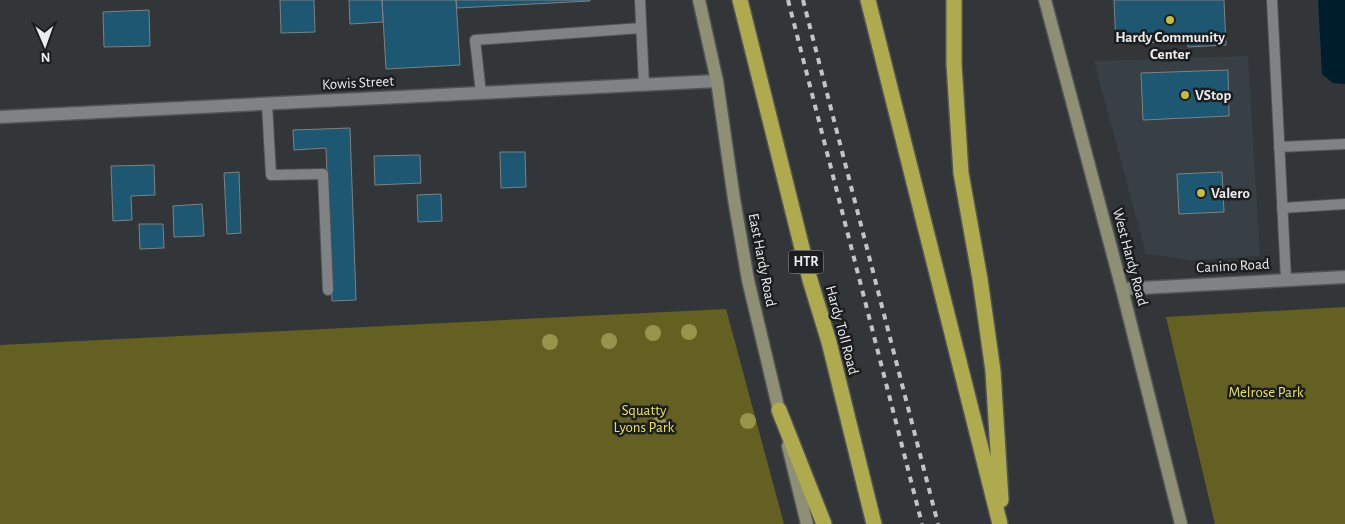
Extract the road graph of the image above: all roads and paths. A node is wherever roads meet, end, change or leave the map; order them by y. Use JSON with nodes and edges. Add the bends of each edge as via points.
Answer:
{"nodes":[{"id":1,"x":640,"y":0,"type":"edge"},
{"id":2,"x":699,"y":0,"type":"edge"},
{"id":3,"x":740,"y":0,"type":"edge"},
{"id":4,"x":868,"y":0,"type":"edge"},
{"id":5,"x":954,"y":0,"type":"edge"},
{"id":6,"x":1045,"y":0,"type":"edge"},
{"id":7,"x":1272,"y":0,"type":"edge"},
{"id":8,"x":641,"y":28,"type":"junction"},
{"id":9,"x":717,"y":81,"type":"junction"},
{"id":10,"x":644,"y":85,"type":"junction"},
{"id":11,"x":481,"y":93,"type":"junction"},
{"id":12,"x":267,"y":104,"type":"junction"},
{"id":13,"x":0,"y":118,"type":"edge"},
{"id":14,"x":1345,"y":144,"type":"edge"},
{"id":15,"x":1279,"y":147,"type":"junction"},
{"id":16,"x":1345,"y":204,"type":"edge"},
{"id":17,"x":1282,"y":208,"type":"junction"},
{"id":18,"x":1345,"y":277,"type":"edge"},
{"id":19,"x":1286,"y":280,"type":"junction"},
{"id":20,"x":1122,"y":289,"type":"junction"},
{"id":21,"x":328,"y":290,"type":"dead end"},
{"id":22,"x":779,"y":410,"type":"junction"},
{"id":23,"x":807,"y":524,"type":"edge"},
{"id":24,"x":824,"y":524,"type":"edge"},
{"id":25,"x":874,"y":524,"type":"edge"},
{"id":26,"x":1002,"y":524,"type":"edge"},
{"id":27,"x":1181,"y":524,"type":"edge"}],
"edges":[{"from":1,"to":8,"type":"lane"},
{"from":2,"to":9,"type":"main road","name":"East Hardy Road"},
{"from":3,"to":25,"type":"highway","name":"Hardy Toll Road","number":"HTR"},
{"from":4,"to":26,"type":"highway"},
{"from":5,"to":26,"type":"highway","via":[[955,93],[961,173],[993,371]]},
{"from":6,"to":20,"type":"main road","name":"West Hardy Road"},
{"from":7,"to":15,"type":"lane"},
{"from":8,"to":10,"type":"lane"},
{"from":8,"to":11,"type":"lane","via":[[474,40]]},
{"from":9,"to":10,"type":"street","name":"Kowis Street"},
{"from":9,"to":22,"type":"main road","name":"East Hardy Road","via":[[748,280]]},
{"from":10,"to":11,"type":"street","name":"Kowis Street"},
{"from":11,"to":12,"type":"street","name":"Kowis Street"},
{"from":12,"to":13,"type":"street","name":"Kowis Street"},
{"from":12,"to":21,"type":"lane","via":[[271,175],[323,174]]},
{"from":14,"to":15,"type":"lane"},
{"from":15,"to":17,"type":"lane"},
{"from":16,"to":17,"type":"lane"},
{"from":17,"to":19,"type":"lane"},
{"from":18,"to":19,"type":"street","name":"Canino Road"},
{"from":19,"to":20,"type":"street","name":"Canino Road"},
{"from":20,"to":27,"type":"main road","name":"West Hardy Road"},
{"from":22,"to":23,"type":"main road","name":"East Hardy Road"},
{"from":22,"to":24,"type":"highway"}]}
